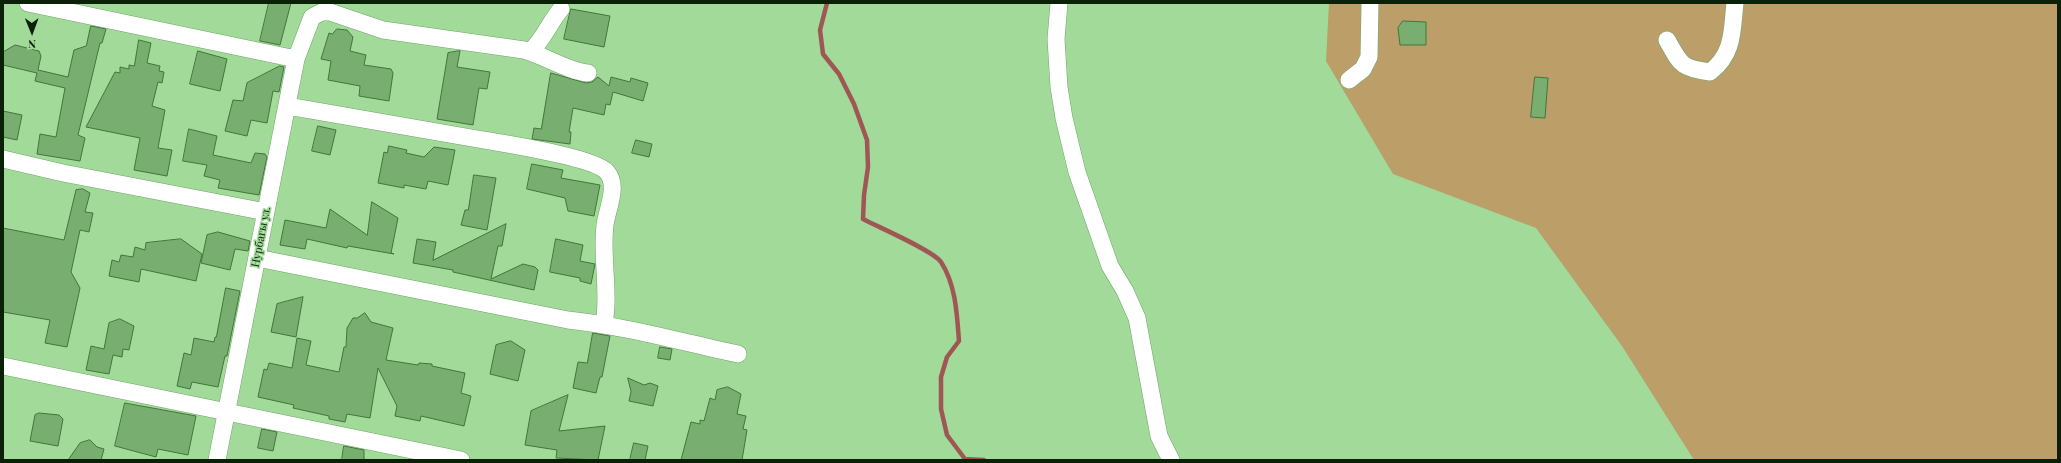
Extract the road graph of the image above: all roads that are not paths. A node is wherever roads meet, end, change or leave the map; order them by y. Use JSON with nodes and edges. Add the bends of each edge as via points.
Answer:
{"nodes":[{"id":1,"x":28,"y":3,"type":"edge"},
{"id":2,"x":1059,"y":3,"type":"edge"},
{"id":3,"x":1370,"y":3,"type":"edge"},
{"id":4,"x":1735,"y":3,"type":"edge"},
{"id":5,"x":560,"y":10,"type":"dead end"},
{"id":6,"x":1667,"y":40,"type":"dead end"},
{"id":7,"x":530,"y":52,"type":"junction"},
{"id":8,"x":296,"y":58,"type":"junction"},
{"id":9,"x":588,"y":73,"type":"dead end"},
{"id":10,"x":1349,"y":80,"type":"dead end"},
{"id":11,"x":287,"y":106,"type":"junction"},
{"id":12,"x":3,"y":159,"type":"edge"},
{"id":13,"x":266,"y":212,"type":"junction"},
{"id":14,"x":257,"y":258,"type":"junction"},
{"id":15,"x":604,"y":324,"type":"junction"},
{"id":16,"x":738,"y":354,"type":"dead end"},
{"id":17,"x":3,"y":366,"type":"edge"},
{"id":18,"x":227,"y":412,"type":"junction"},
{"id":19,"x":218,"y":460,"type":"edge"},
{"id":20,"x":461,"y":460,"type":"edge"},
{"id":21,"x":1171,"y":460,"type":"edge"}],
"edges":[{"from":1,"to":8,"type":"street"},
{"from":2,"to":21,"type":"street","via":[[1056,39],[1059,87],[1076,172],[1110,266],[1137,318],[1160,436]]},
{"from":3,"to":10,"type":"street","via":[[1368,57],[1363,69]]},
{"from":4,"to":6,"type":"street","via":[[1732,38],[1721,64],[1710,72],[1694,70],[1680,64]]},
{"from":5,"to":7,"type":"street","via":[[539,44]]},
{"from":7,"to":8,"type":"street","name":"Нурбагы ул.","via":[[383,30],[330,12],[322,12],[312,17]]},
{"from":7,"to":9,"type":"street","via":[[579,72]]},
{"from":8,"to":11,"type":"street","name":"Нурбагы ул."},
{"from":11,"to":13,"type":"street","name":"Нурбагы ул."},
{"from":11,"to":15,"type":"street","via":[[528,148],[601,167],[608,173],[612,188],[604,235],[607,294]]},
{"from":12,"to":13,"type":"street"},
{"from":13,"to":14,"type":"street","name":"Нурбагы ул."},
{"from":14,"to":15,"type":"street","via":[[568,320]]},
{"from":14,"to":18,"type":"street","name":"Нурбагы ул."},
{"from":15,"to":16,"type":"street","via":[[630,332]]},
{"from":17,"to":18,"type":"street"},
{"from":18,"to":19,"type":"street","name":"Нурбагы ул."},
{"from":18,"to":20,"type":"street"}]}
